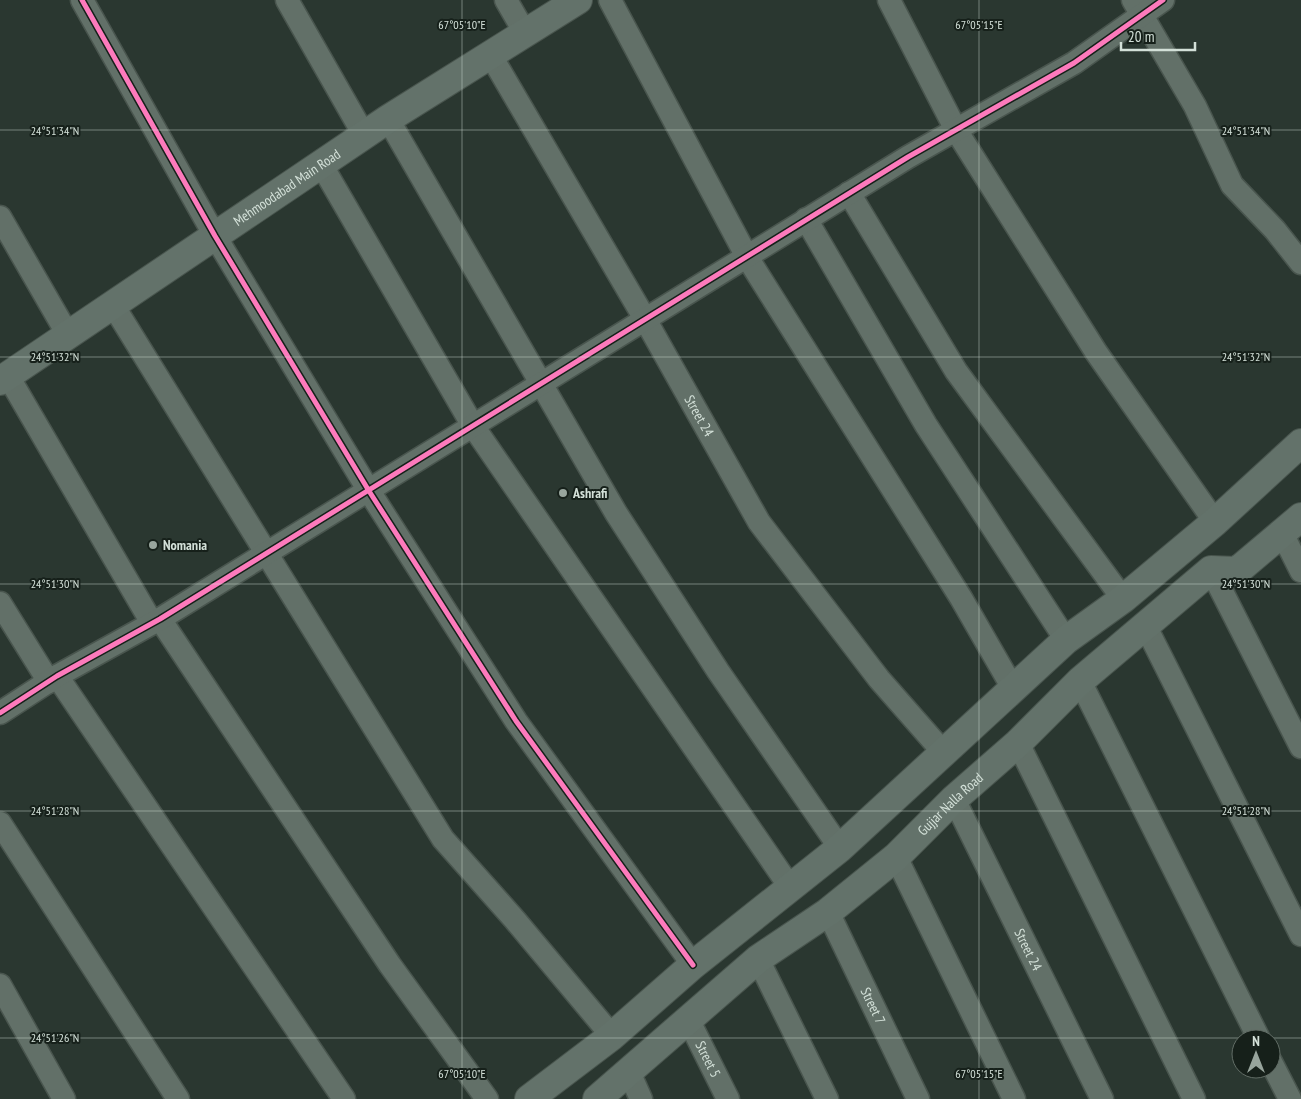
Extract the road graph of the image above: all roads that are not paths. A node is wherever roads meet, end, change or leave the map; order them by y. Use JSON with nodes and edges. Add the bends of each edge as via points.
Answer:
{"nodes":[{"id":1,"x":82,"y":0,"type":"edge"},
{"id":2,"x":288,"y":0,"type":"edge"},
{"id":3,"x":506,"y":0,"type":"edge"},
{"id":4,"x":578,"y":0,"type":"edge"},
{"id":5,"x":610,"y":0,"type":"edge"},
{"id":6,"x":890,"y":0,"type":"edge"},
{"id":7,"x":1163,"y":0,"type":"edge"},
{"id":8,"x":1137,"y":8,"type":"edge"},
{"id":9,"x":526,"y":33,"type":"junction"},
{"id":10,"x":490,"y":54,"type":"junction"},
{"id":11,"x":388,"y":119,"type":"junction"},
{"id":12,"x":956,"y":130,"type":"junction"},
{"id":13,"x":364,"y":135,"type":"junction"},
{"id":14,"x":321,"y":164,"type":"junction"},
{"id":15,"x":849,"y":193,"type":"junction"},
{"id":16,"x":0,"y":217,"type":"edge"},
{"id":17,"x":806,"y":220,"type":"junction"},
{"id":18,"x":216,"y":236,"type":"junction"},
{"id":19,"x":747,"y":257,"type":"junction"},
{"id":20,"x":1301,"y":263,"type":"edge"},
{"id":21,"x":113,"y":305,"type":"junction"},
{"id":22,"x":645,"y":320,"type":"junction"},
{"id":23,"x":68,"y":335,"type":"junction"},
{"id":24,"x":4,"y":379,"type":"edge"},
{"id":25,"x":541,"y":384,"type":"junction"},
{"id":26,"x":473,"y":426,"type":"junction"},
{"id":27,"x":1301,"y":443,"type":"edge"},
{"id":28,"x":369,"y":491,"type":"junction"},
{"id":29,"x":1215,"y":522,"type":"junction"},
{"id":30,"x":1291,"y":525,"type":"edge"},
{"id":31,"x":266,"y":554,"type":"junction"},
{"id":32,"x":1211,"y":570,"type":"junction"},
{"id":33,"x":1301,"y":571,"type":"edge"},
{"id":34,"x":1123,"y":599,"type":"junction"},
{"id":35,"x":0,"y":603,"type":"edge"},
{"id":36,"x":156,"y":621,"type":"junction"},
{"id":37,"x":1145,"y":624,"type":"junction"},
{"id":38,"x":1066,"y":640,"type":"junction"},
{"id":39,"x":53,"y":679,"type":"junction"},
{"id":40,"x":1080,"y":681,"type":"junction"},
{"id":41,"x":1014,"y":690,"type":"junction"},
{"id":42,"x":0,"y":713,"type":"edge"},
{"id":43,"x":1018,"y":743,"type":"junction"},
{"id":44,"x":1301,"y":747,"type":"edge"},
{"id":45,"x":944,"y":753,"type":"junction"},
{"id":46,"x":954,"y":799,"type":"junction"},
{"id":47,"x":0,"y":823,"type":"edge"},
{"id":48,"x":840,"y":848,"type":"junction"},
{"id":49,"x":896,"y":857,"type":"junction"},
{"id":50,"x":790,"y":887,"type":"junction"},
{"id":51,"x":828,"y":912,"type":"junction"},
{"id":52,"x":1301,"y":936,"type":"edge"},
{"id":53,"x":758,"y":959,"type":"junction"},
{"id":54,"x":694,"y":965,"type":"junction"},
{"id":55,"x":0,"y":985,"type":"edge"},
{"id":56,"x":688,"y":1018,"type":"junction"},
{"id":57,"x":1254,"y":1029,"type":"edge"},
{"id":58,"x":612,"y":1036,"type":"junction"},
{"id":59,"x":629,"y":1072,"type":"junction"},
{"id":60,"x":1280,"y":1079,"type":"edge"},
{"id":61,"x":64,"y":1099,"type":"edge"},
{"id":62,"x":178,"y":1099,"type":"edge"},
{"id":63,"x":344,"y":1099,"type":"edge"},
{"id":64,"x":486,"y":1099,"type":"edge"},
{"id":65,"x":529,"y":1099,"type":"edge"},
{"id":66,"x":597,"y":1099,"type":"edge"},
{"id":67,"x":641,"y":1099,"type":"edge"},
{"id":68,"x":728,"y":1099,"type":"edge"},
{"id":69,"x":827,"y":1099,"type":"edge"},
{"id":70,"x":918,"y":1099,"type":"edge"},
{"id":71,"x":1014,"y":1099,"type":"edge"},
{"id":72,"x":1102,"y":1099,"type":"edge"},
{"id":73,"x":1194,"y":1099,"type":"edge"},
{"id":74,"x":1290,"y":1099,"type":"edge"}],
"edges":[{"from":1,"to":18,"type":"street"},
{"from":2,"to":13,"type":"street"},
{"from":3,"to":9,"type":"street"},
{"from":4,"to":9,"type":"street","name":"Mehmoodabad Main Road"},
{"from":5,"to":19,"type":"street"},
{"from":6,"to":12,"type":"street"},
{"from":7,"to":8,"type":"street"},
{"from":8,"to":12,"type":"street","via":[[1074,64]]},
{"from":8,"to":20,"type":"street","via":[[1195,106],[1232,185]]},
{"from":9,"to":10,"type":"street","name":"Mehmoodabad Main Road"},
{"from":10,"to":11,"type":"street","name":"Mehmoodabad Main Road"},
{"from":10,"to":22,"type":"street","name":"Street 24"},
{"from":11,"to":13,"type":"street","name":"Mehmoodabad Main Road"},
{"from":11,"to":25,"type":"street"},
{"from":12,"to":15,"type":"street"},
{"from":12,"to":29,"type":"street","via":[[1096,352]]},
{"from":13,"to":14,"type":"street","name":"Mehmoodabad Main Road"},
{"from":14,"to":18,"type":"street","name":"Mehmoodabad Main Road"},
{"from":14,"to":26,"type":"street"},
{"from":15,"to":17,"type":"street"},
{"from":15,"to":34,"type":"street","via":[[956,371]]},
{"from":16,"to":23,"type":"street"},
{"from":17,"to":19,"type":"street"},
{"from":17,"to":38,"type":"street","via":[[926,425]]},
{"from":18,"to":21,"type":"street","name":"Mehmoodabad Main Road"},
{"from":18,"to":28,"type":"street"},
{"from":19,"to":22,"type":"street"},
{"from":19,"to":41,"type":"street","via":[[961,598]]},
{"from":21,"to":23,"type":"street","name":"Mehmoodabad Main Road"},
{"from":21,"to":31,"type":"street"},
{"from":22,"to":25,"type":"street"},
{"from":22,"to":45,"type":"street","name":"Street 24","via":[[759,522],[879,679]]},
{"from":23,"to":24,"type":"street","name":"Mehmoodabad Main Road"},
{"from":24,"to":36,"type":"street"},
{"from":25,"to":26,"type":"street"},
{"from":25,"to":48,"type":"street","via":[[621,521],[718,671]]},
{"from":26,"to":28,"type":"street"},
{"from":26,"to":50,"type":"street"},
{"from":27,"to":29,"type":"street"},
{"from":28,"to":31,"type":"street"},
{"from":28,"to":54,"type":"street","via":[[516,721]]},
{"from":29,"to":34,"type":"street"},
{"from":30,"to":32,"type":"street","via":[[1237,571]]},
{"from":30,"to":33,"type":"street"},
{"from":31,"to":36,"type":"street"},
{"from":31,"to":58,"type":"street","via":[[443,839]]},
{"from":32,"to":37,"type":"street","name":"Gujjar Nalla Road"},
{"from":32,"to":44,"type":"street"},
{"from":34,"to":38,"type":"street"},
{"from":35,"to":39,"type":"street"},
{"from":36,"to":39,"type":"street"},
{"from":36,"to":64,"type":"street","via":[[390,966]]},
{"from":37,"to":40,"type":"street","name":"Gujjar Nalla Road"},
{"from":37,"to":52,"type":"street"},
{"from":38,"to":41,"type":"street"},
{"from":39,"to":42,"type":"street"},
{"from":39,"to":63,"type":"street"},
{"from":40,"to":43,"type":"street","name":"Gujjar Nalla Road"},
{"from":40,"to":57,"type":"street"},
{"from":41,"to":45,"type":"street"},
{"from":43,"to":46,"type":"street","name":"Gujjar Nalla Road"},
{"from":43,"to":73,"type":"street"},
{"from":45,"to":48,"type":"street"},
{"from":46,"to":49,"type":"street","name":"Gujjar Nalla Road"},
{"from":46,"to":72,"type":"street","name":"Street 24"},
{"from":47,"to":62,"type":"street"},
{"from":48,"to":50,"type":"street"},
{"from":49,"to":51,"type":"street","name":"Gujjar Nalla Road"},
{"from":49,"to":71,"type":"street"},
{"from":50,"to":54,"type":"street"},
{"from":51,"to":53,"type":"street","name":"Gujjar Nalla Road"},
{"from":51,"to":70,"type":"street","name":"Street 7"},
{"from":53,"to":56,"type":"street","name":"Gujjar Nalla Road"},
{"from":53,"to":69,"type":"street"},
{"from":54,"to":58,"type":"street"},
{"from":55,"to":61,"type":"street"},
{"from":56,"to":59,"type":"street","name":"Gujjar Nalla Road"},
{"from":56,"to":68,"type":"street","name":"Street 5"},
{"from":58,"to":65,"type":"street"},
{"from":59,"to":66,"type":"street","name":"Gujjar Nalla Road"},
{"from":59,"to":67,"type":"street"},
{"from":60,"to":74,"type":"street"}]}
